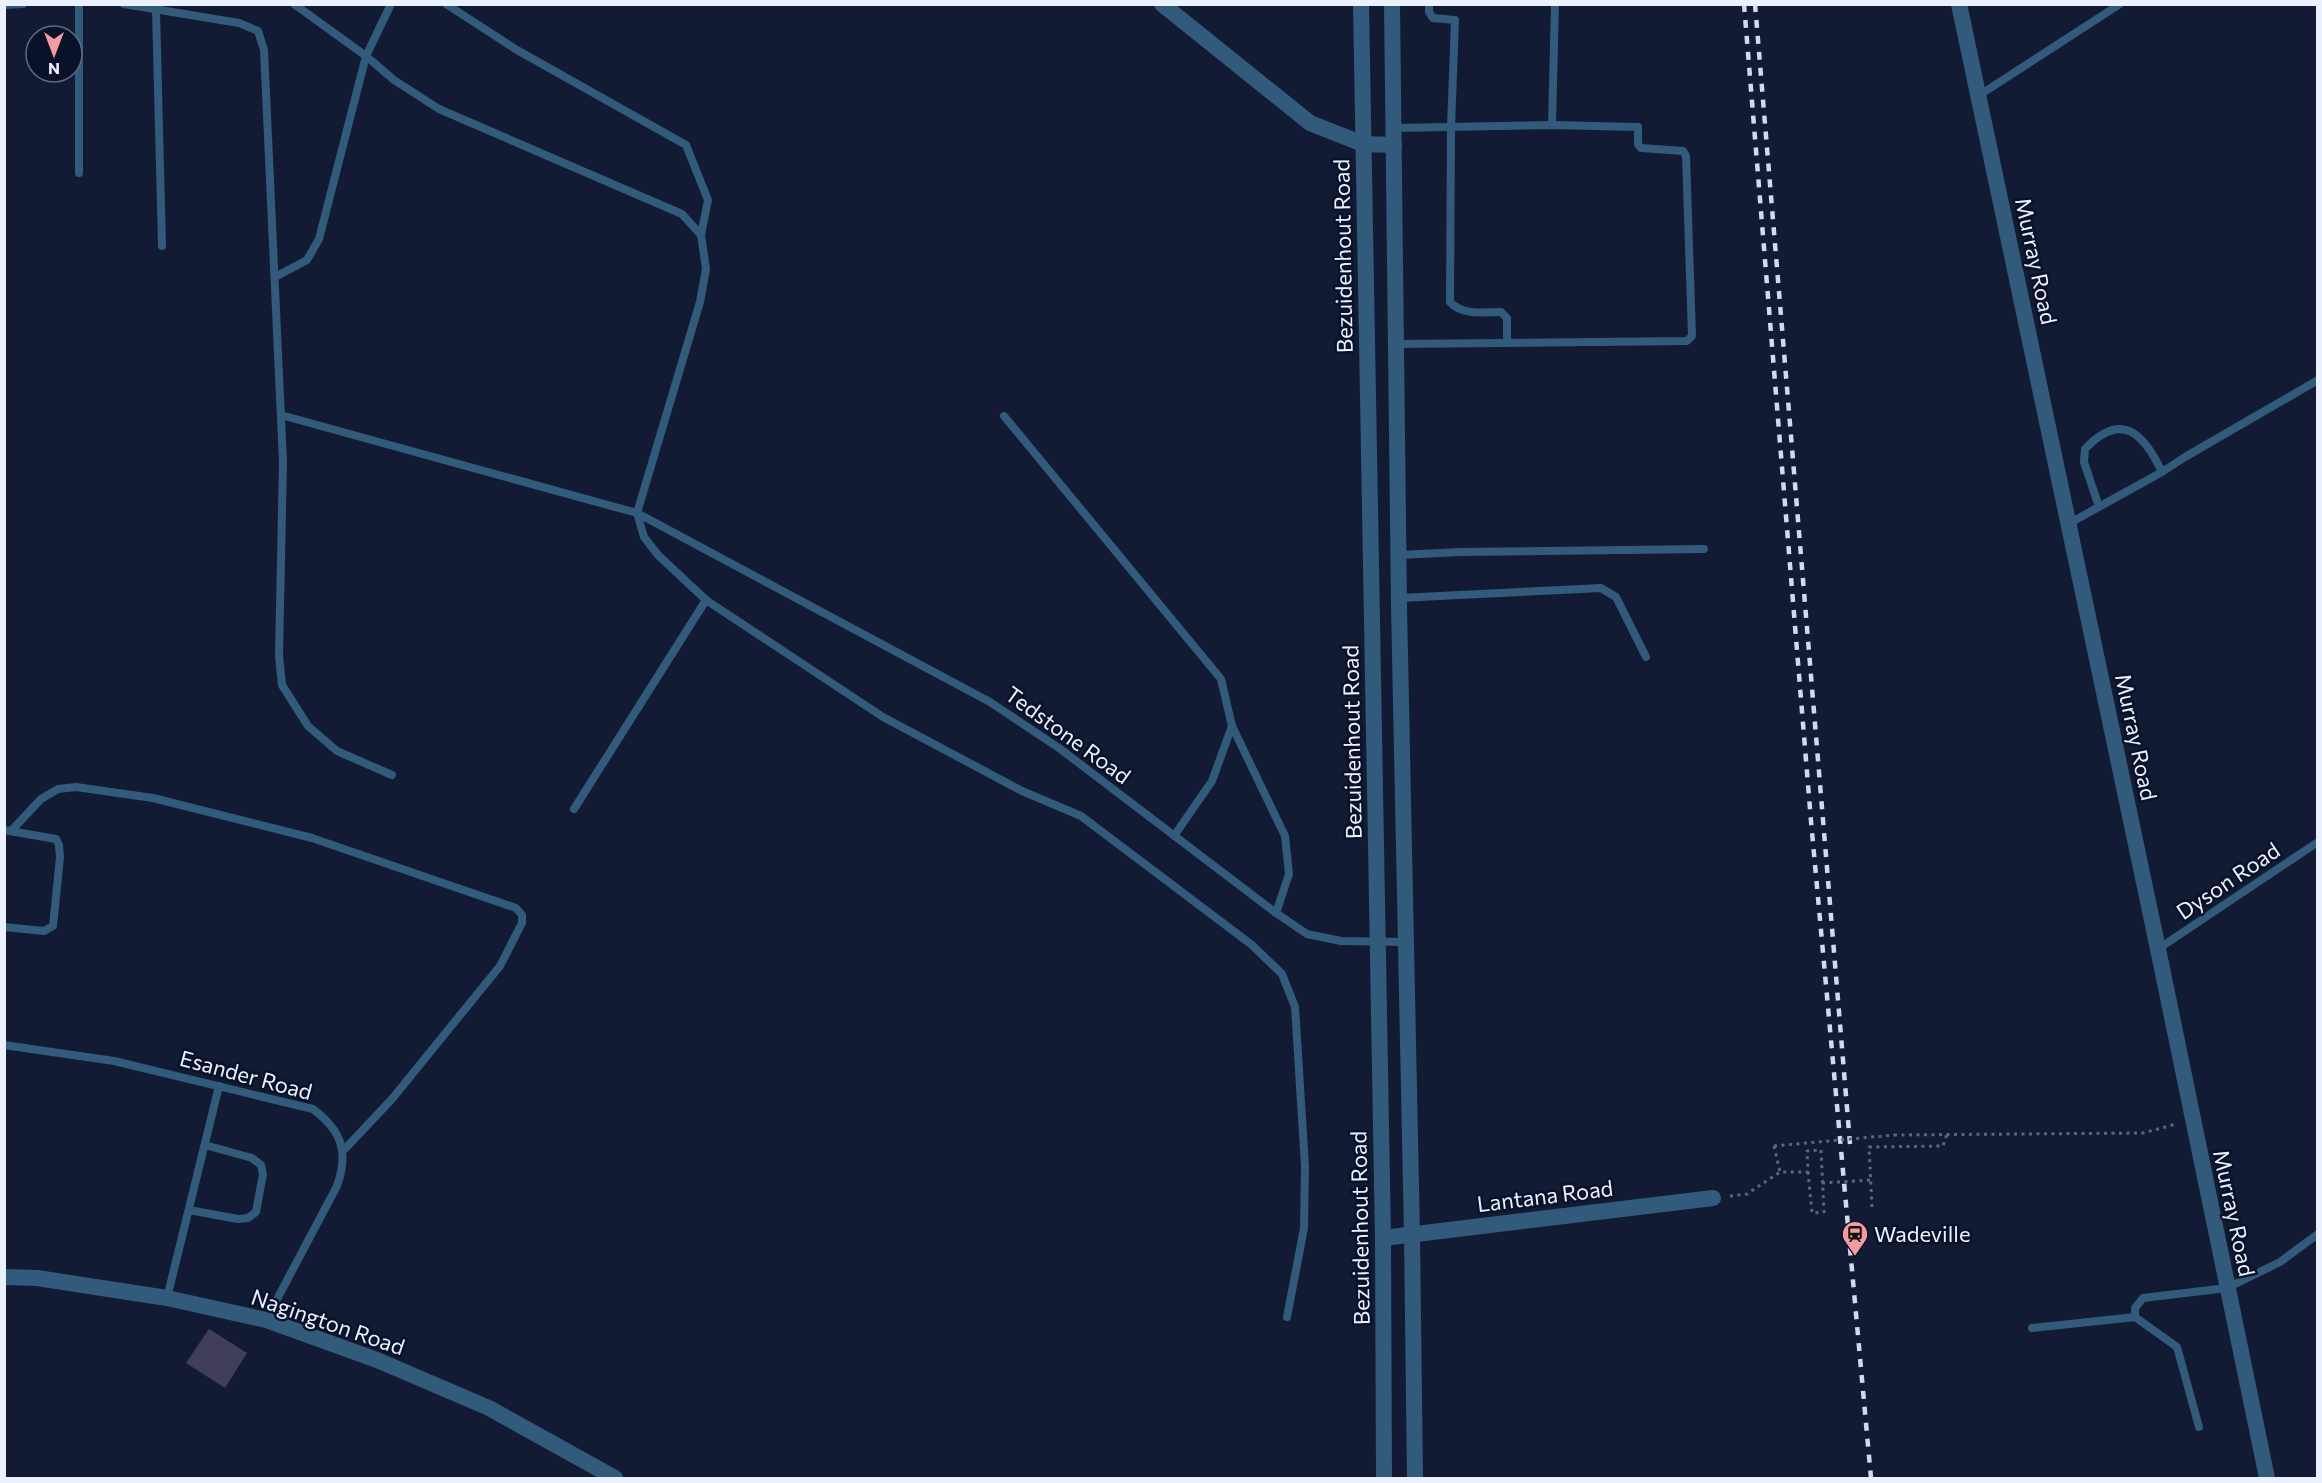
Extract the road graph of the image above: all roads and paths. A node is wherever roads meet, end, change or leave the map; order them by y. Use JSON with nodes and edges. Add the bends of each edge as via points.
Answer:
{"nodes":[{"id":1,"x":23,"y":4,"type":"edge"},
{"id":2,"x":79,"y":4,"type":"edge"},
{"id":3,"x":124,"y":4,"type":"edge"},
{"id":4,"x":294,"y":4,"type":"edge"},
{"id":5,"x":391,"y":4,"type":"edge"},
{"id":6,"x":446,"y":4,"type":"edge"},
{"id":7,"x":1162,"y":4,"type":"edge"},
{"id":8,"x":1361,"y":4,"type":"edge"},
{"id":9,"x":1392,"y":4,"type":"edge"},
{"id":10,"x":1429,"y":4,"type":"edge"},
{"id":11,"x":1555,"y":4,"type":"edge"},
{"id":12,"x":1959,"y":4,"type":"edge"},
{"id":13,"x":2120,"y":4,"type":"edge"},
{"id":14,"x":4,"y":5,"type":"edge"},
{"id":15,"x":156,"y":10,"type":"junction"},
{"id":16,"x":366,"y":56,"type":"junction"},
{"id":17,"x":1978,"y":96,"type":"junction"},
{"id":18,"x":1552,"y":125,"type":"junction"},
{"id":19,"x":1451,"y":128,"type":"junction"},
{"id":20,"x":1394,"y":136,"type":"junction"},
{"id":21,"x":1363,"y":144,"type":"junction"},
{"id":22,"x":79,"y":173,"type":"dead end"},
{"id":23,"x":701,"y":235,"type":"junction"},
{"id":24,"x":162,"y":246,"type":"dead end"},
{"id":25,"x":275,"y":277,"type":"junction"},
{"id":26,"x":1507,"y":343,"type":"junction"},
{"id":27,"x":1396,"y":351,"type":"junction"},
{"id":28,"x":1367,"y":358,"type":"junction"},
{"id":29,"x":2318,"y":380,"type":"edge"},
{"id":30,"x":281,"y":414,"type":"junction"},
{"id":31,"x":1004,"y":416,"type":"dead end"},
{"id":32,"x":2162,"y":472,"type":"junction"},
{"id":33,"x":2098,"y":507,"type":"junction"},
{"id":34,"x":637,"y":513,"type":"junction"},
{"id":35,"x":2068,"y":524,"type":"junction"},
{"id":36,"x":1704,"y":549,"type":"dead end"},
{"id":37,"x":1399,"y":555,"type":"junction"},
{"id":38,"x":706,"y":600,"type":"junction"},
{"id":39,"x":1399,"y":602,"type":"junction"},
{"id":40,"x":1372,"y":606,"type":"junction"},
{"id":41,"x":1646,"y":657,"type":"dead end"},
{"id":42,"x":1232,"y":726,"type":"junction"},
{"id":43,"x":392,"y":775,"type":"dead end"},
{"id":44,"x":574,"y":809,"type":"dead end"},
{"id":45,"x":8,"y":830,"type":"edge"},
{"id":46,"x":1174,"y":836,"type":"junction"},
{"id":47,"x":2318,"y":842,"type":"edge"},
{"id":48,"x":1276,"y":913,"type":"junction"},
{"id":49,"x":4,"y":927,"type":"edge"},
{"id":50,"x":1377,"y":941,"type":"junction"},
{"id":51,"x":1405,"y":942,"type":"junction"},
{"id":52,"x":2158,"y":949,"type":"junction"},
{"id":53,"x":1407,"y":1023,"type":"junction"},
{"id":54,"x":1379,"y":1024,"type":"junction"},
{"id":55,"x":4,"y":1045,"type":"edge"},
{"id":56,"x":219,"y":1086,"type":"junction"},
{"id":57,"x":2192,"y":1119,"type":"junction"},
{"id":58,"x":1947,"y":1134,"type":"junction"},
{"id":59,"x":205,"y":1145,"type":"junction"},
{"id":60,"x":343,"y":1151,"type":"junction"},
{"id":61,"x":1780,"y":1172,"type":"junction"},
{"id":62,"x":1808,"y":1172,"type":"junction"},
{"id":63,"x":1871,"y":1179,"type":"junction"},
{"id":64,"x":1822,"y":1183,"type":"junction"},
{"id":65,"x":1713,"y":1198,"type":"joint"},
{"id":66,"x":1872,"y":1207,"type":"dead end"},
{"id":67,"x":189,"y":1210,"type":"junction"},
{"id":68,"x":2318,"y":1234,"type":"edge"},
{"id":69,"x":1412,"y":1235,"type":"junction"},
{"id":70,"x":1383,"y":1238,"type":"junction"},
{"id":71,"x":4,"y":1277,"type":"edge"},
{"id":72,"x":2227,"y":1288,"type":"junction"},
{"id":73,"x":167,"y":1298,"type":"junction"},
{"id":74,"x":1287,"y":1317,"type":"dead end"},
{"id":75,"x":2135,"y":1317,"type":"junction"},
{"id":76,"x":266,"y":1320,"type":"junction"},
{"id":77,"x":2032,"y":1328,"type":"dead end"},
{"id":78,"x":2199,"y":1427,"type":"dead end"},
{"id":79,"x":615,"y":1479,"type":"edge"},
{"id":80,"x":1384,"y":1479,"type":"edge"},
{"id":81,"x":1415,"y":1479,"type":"edge"},
{"id":82,"x":2267,"y":1479,"type":"edge"}],
"edges":[{"from":1,"to":14,"type":"lane"},
{"from":2,"to":22,"type":"lane"},
{"from":3,"to":15,"type":"lane"},
{"from":4,"to":16,"type":"lane"},
{"from":5,"to":16,"type":"lane"},
{"from":6,"to":23,"type":"lane","via":[[517,50],[687,145],[708,200]]},
{"from":7,"to":21,"type":"street","via":[[1310,123]]},
{"from":8,"to":21,"type":"street","name":"Bezuidenhout Road"},
{"from":9,"to":20,"type":"street"},
{"from":10,"to":19,"type":"lane","via":[[1433,18],[1455,21]]},
{"from":11,"to":18,"type":"lane"},
{"from":12,"to":17,"type":"street","name":"Murray Road"},
{"from":13,"to":17,"type":"lane"},
{"from":15,"to":24,"type":"lane"},
{"from":15,"to":25,"type":"lane","via":[[239,23],[258,31],[264,50]]},
{"from":16,"to":23,"type":"lane","via":[[439,109],[682,214]]},
{"from":16,"to":25,"type":"lane","via":[[319,238],[307,260]]},
{"from":17,"to":35,"type":"street","name":"Murray Road"},
{"from":18,"to":19,"type":"lane"},
{"from":18,"to":26,"type":"lane","via":[[1638,127],[1641,148],[1683,151],[1692,336],[1687,341]]},
{"from":19,"to":20,"type":"lane"},
{"from":19,"to":26,"type":"lane","via":[[1450,302],[1457,310],[1466,312],[1502,312],[1507,318]]},
{"from":20,"to":21,"type":"street"},
{"from":20,"to":27,"type":"street"},
{"from":21,"to":28,"type":"street","name":"Bezuidenhout Road"},
{"from":23,"to":34,"type":"lane","via":[[706,269],[700,302]]},
{"from":25,"to":30,"type":"lane"},
{"from":26,"to":27,"type":"lane"},
{"from":27,"to":28,"type":"street"},
{"from":27,"to":37,"type":"street"},
{"from":28,"to":40,"type":"street","name":"Bezuidenhout Road"},
{"from":29,"to":32,"type":"lane"},
{"from":30,"to":34,"type":"lane","name":"Tedstone Road"},
{"from":30,"to":43,"type":"lane","via":[[282,685],[308,726],[337,751]]},
{"from":31,"to":42,"type":"lane","via":[[1221,679]]},
{"from":32,"to":33,"type":"lane"},
{"from":32,"to":33,"type":"lane","via":[[2146,442],[2135,432],[2117,429],[2104,434],[2085,449],[2084,462]]},
{"from":33,"to":35,"type":"lane"},
{"from":34,"to":38,"type":"lane","via":[[644,537],[658,555]]},
{"from":34,"to":46,"type":"lane","name":"Tedstone Road","via":[[990,702],[1059,748]]},
{"from":35,"to":52,"type":"street","name":"Murray Road"},
{"from":36,"to":37,"type":"lane"},
{"from":37,"to":39,"type":"street"},
{"from":38,"to":44,"type":"lane"},
{"from":38,"to":74,"type":"lane","via":[[882,717],[1022,791],[1080,816],[1252,945],[1282,974],[1295,1007],[1305,1166],[1304,1228]]},
{"from":39,"to":40,"type":"street"},
{"from":39,"to":41,"type":"lane","via":[[1601,588],[1616,597]]},
{"from":39,"to":51,"type":"street"},
{"from":40,"to":50,"type":"street","name":"Bezuidenhout Road"},
{"from":42,"to":46,"type":"lane","via":[[1212,781]]},
{"from":42,"to":48,"type":"lane","via":[[1285,836],[1289,874]]},
{"from":45,"to":49,"type":"lane","via":[[56,839],[60,857],[53,926],[45,931]]},
{"from":45,"to":60,"type":"lane","via":[[41,799],[58,789],[76,787],[153,798],[312,838],[516,908],[522,923],[500,966],[392,1099]]},
{"from":46,"to":48,"type":"lane","name":"Tedstone Road"},
{"from":47,"to":52,"type":"lane","name":"Dyson Road"},
{"from":48,"to":50,"type":"lane","name":"Tedstone Road","via":[[1307,934],[1341,941]]},
{"from":50,"to":51,"type":"lane","name":"Tedstone Road"},
{"from":50,"to":54,"type":"street","name":"Bezuidenhout Road"},
{"from":51,"to":53,"type":"street"},
{"from":52,"to":57,"type":"street","name":"Murray Road"},
{"from":53,"to":54,"type":"street"},
{"from":53,"to":69,"type":"street"},
{"from":54,"to":70,"type":"street","name":"Bezuidenhout Road"},
{"from":55,"to":56,"type":"lane","name":"Esander Road","via":[[114,1060]]},
{"from":56,"to":59,"type":"lane"},
{"from":56,"to":60,"type":"lane","name":"Esander Road","via":[[313,1109],[338,1134]]},
{"from":57,"to":58,"type":"path","via":[[2143,1133]]},
{"from":57,"to":72,"type":"street","name":"Murray Road"},
{"from":58,"to":61,"type":"path","bridge":true,"via":[[1774,1146]]},
{"from":58,"to":63,"type":"path","via":[[1943,1146],[1869,1147]]},
{"from":59,"to":67,"type":"lane"},
{"from":59,"to":67,"type":"lane","via":[[252,1158],[261,1165],[256,1212],[238,1219]]},
{"from":60,"to":76,"type":"lane","via":[[343,1169],[337,1186]]},
{"from":61,"to":62,"type":"path"},
{"from":61,"to":65,"type":"path","via":[[1747,1194]]},
{"from":62,"to":64,"type":"path","via":[[1807,1151],[1821,1150]]},
{"from":62,"to":64,"type":"path","via":[[1812,1213],[1824,1212]]},
{"from":63,"to":64,"type":"path","bridge":true},
{"from":63,"to":66,"type":"path"},
{"from":65,"to":69,"type":"street","name":"Lantana Road"},
{"from":67,"to":73,"type":"lane"},
{"from":68,"to":72,"type":"lane","via":[[2280,1262]]},
{"from":69,"to":70,"type":"street","name":"Lantana Road"},
{"from":69,"to":81,"type":"street"},
{"from":70,"to":80,"type":"street","name":"Bezuidenhout Road"},
{"from":71,"to":73,"type":"street","name":"Nagington Road","via":[[38,1278]]},
{"from":72,"to":75,"type":"lane","via":[[2143,1298],[2135,1308]]},
{"from":72,"to":82,"type":"street","name":"Murray Road"},
{"from":73,"to":76,"type":"street","name":"Nagington Road"},
{"from":75,"to":77,"type":"lane"},
{"from":75,"to":78,"type":"lane","via":[[2177,1347]]},
{"from":76,"to":79,"type":"street","name":"Nagington Road","via":[[377,1360],[489,1408]]}]}
